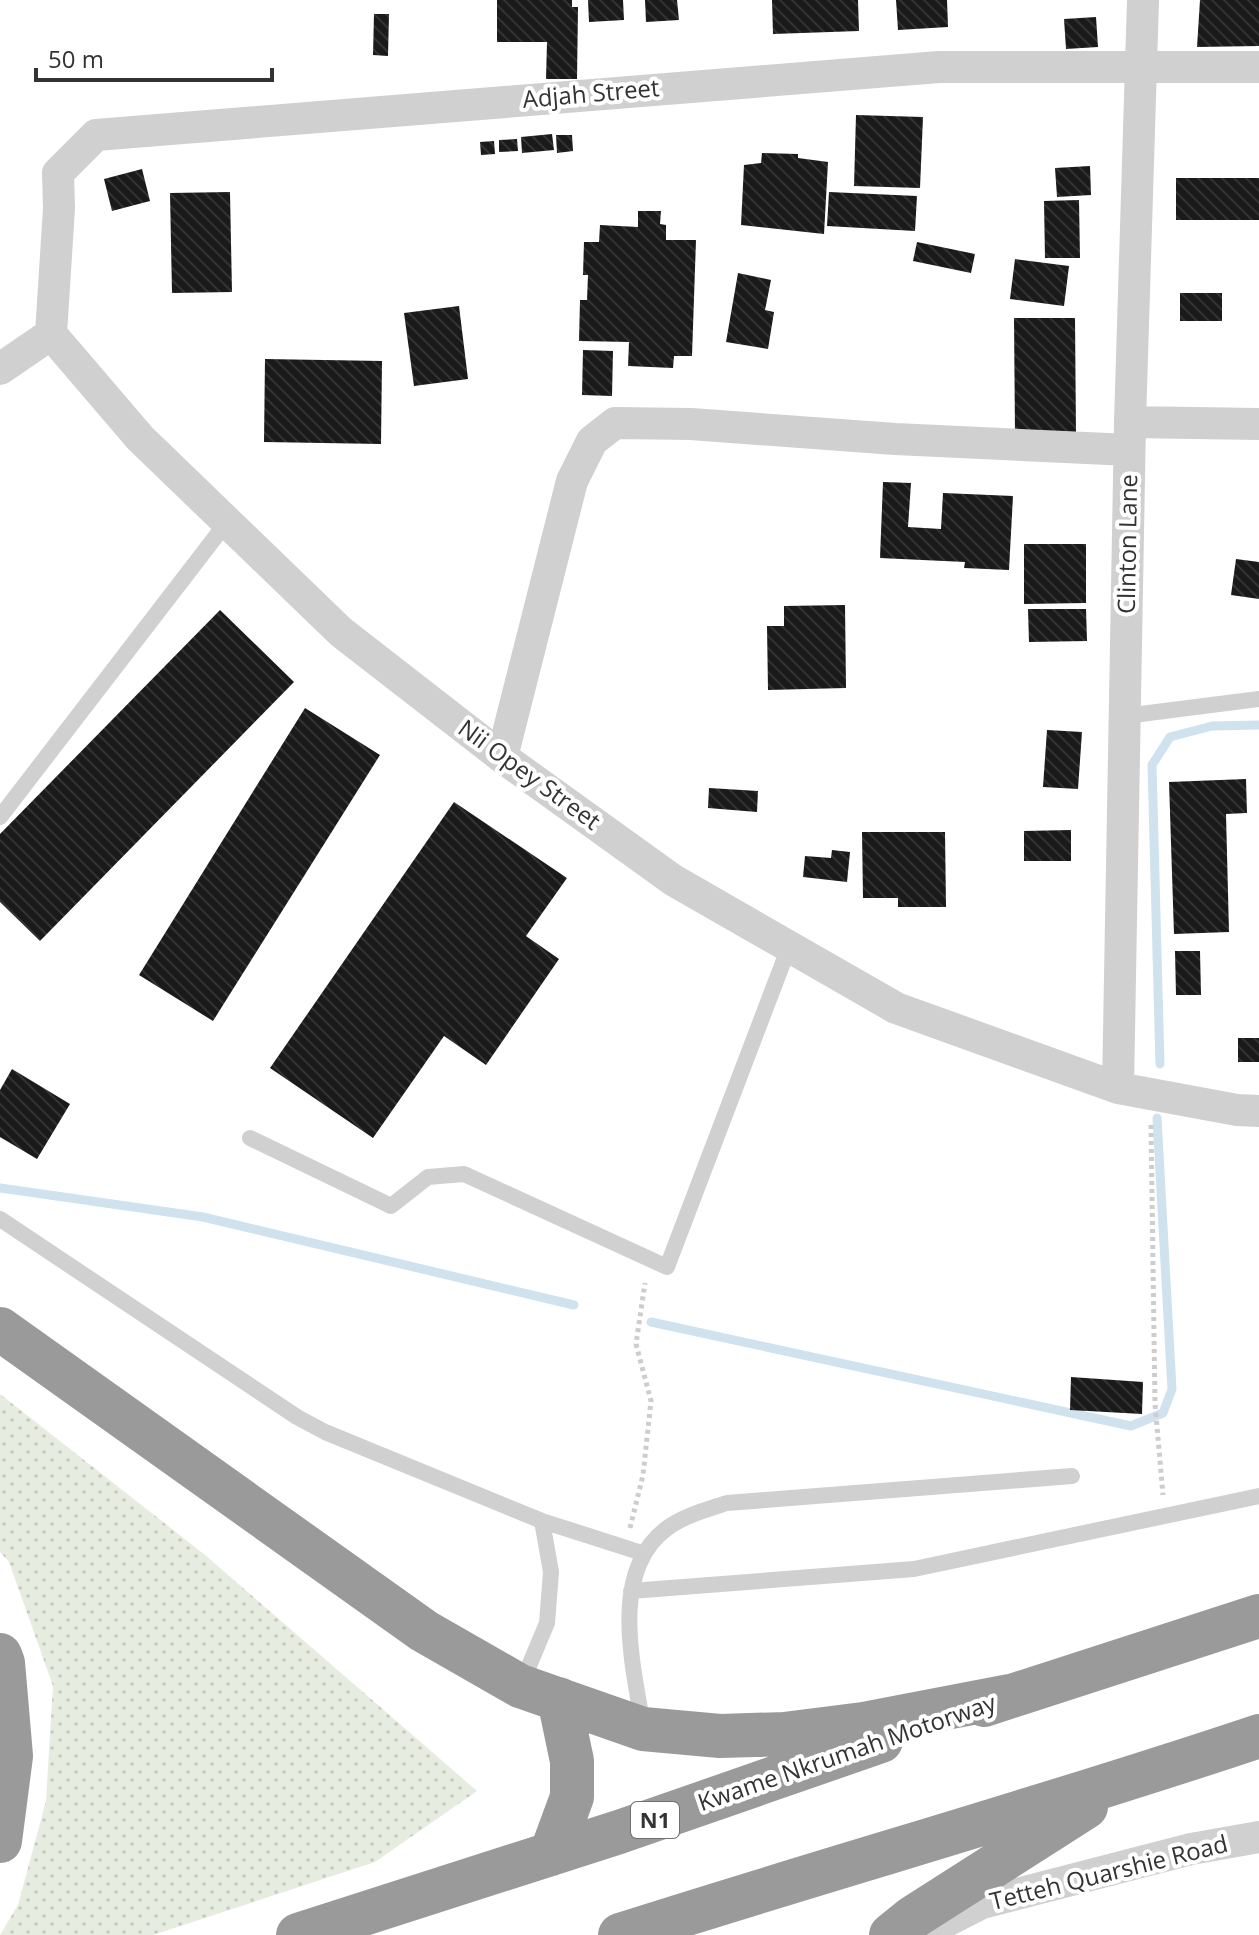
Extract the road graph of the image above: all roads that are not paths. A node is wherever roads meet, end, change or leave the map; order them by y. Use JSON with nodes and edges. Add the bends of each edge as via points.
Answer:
{"nodes":[{"id":1,"x":1143,"y":0,"type":"edge"},
{"id":2,"x":1259,"y":67,"type":"edge"},
{"id":3,"x":1140,"y":69,"type":"junction"},
{"id":4,"x":51,"y":334,"type":"junction"},
{"id":5,"x":0,"y":369,"type":"edge"},
{"id":6,"x":1259,"y":424,"type":"edge"},
{"id":7,"x":1130,"y":436,"type":"junction"},
{"id":8,"x":227,"y":522,"type":"junction"},
{"id":9,"x":1259,"y":699,"type":"edge"},
{"id":10,"x":1125,"y":716,"type":"junction"},
{"id":11,"x":502,"y":757,"type":"junction"},
{"id":12,"x":0,"y":817,"type":"edge"},
{"id":13,"x":789,"y":947,"type":"junction"},
{"id":14,"x":1118,"y":1088,"type":"junction"},
{"id":15,"x":1259,"y":1111,"type":"edge"},
{"id":16,"x":250,"y":1138,"type":"dead end"},
{"id":17,"x":0,"y":1219,"type":"edge"},
{"id":18,"x":0,"y":1329,"type":"edge"},
{"id":19,"x":1072,"y":1476,"type":"dead end"},
{"id":20,"x":1259,"y":1496,"type":"edge"},
{"id":21,"x":542,"y":1521,"type":"junction"},
{"id":22,"x":634,"y":1550,"type":"junction"},
{"id":23,"x":631,"y":1591,"type":"junction"},
{"id":24,"x":1259,"y":1616,"type":"edge"},
{"id":25,"x":0,"y":1655,"type":"edge"},
{"id":26,"x":540,"y":1693,"type":"junction"},
{"id":27,"x":1009,"y":1696,"type":"junction"},
{"id":28,"x":643,"y":1729,"type":"junction"},
{"id":29,"x":1259,"y":1736,"type":"edge"},
{"id":30,"x":1130,"y":1779,"type":"junction"},
{"id":31,"x":1259,"y":1837,"type":"edge"},
{"id":32,"x":0,"y":1841,"type":"edge"},
{"id":33,"x":551,"y":1854,"type":"junction"},
{"id":34,"x":298,"y":1935,"type":"edge"},
{"id":35,"x":620,"y":1935,"type":"edge"},
{"id":36,"x":891,"y":1935,"type":"edge"},
{"id":37,"x":919,"y":1935,"type":"edge"}],
"edges":[{"from":1,"to":3,"type":"street","name":"Clinton Lane"},
{"from":2,"to":3,"type":"street","name":"Adjah Street"},
{"from":3,"to":4,"type":"street","name":"Adjah Street","via":[[939,67],[96,135],[58,173]]},
{"from":3,"to":7,"type":"street","name":"Clinton Lane"},
{"from":4,"to":5,"type":"street"},
{"from":4,"to":8,"type":"street","name":"Nii Opey Street","via":[[140,438]]},
{"from":6,"to":7,"type":"street"},
{"from":7,"to":10,"type":"street","name":"Clinton Lane"},
{"from":7,"to":11,"type":"street","via":[[895,439],[615,423],[592,441],[572,481]]},
{"from":8,"to":11,"type":"street","name":"Nii Opey Street","via":[[341,632]]},
{"from":8,"to":12,"type":"lane"},
{"from":9,"to":10,"type":"lane"},
{"from":10,"to":14,"type":"street","name":"Clinton Lane"},
{"from":11,"to":13,"type":"street","name":"Nii Opey Street","via":[[673,880]]},
{"from":13,"to":14,"type":"street","name":"Nii Opey Street","via":[[896,1008]]},
{"from":13,"to":16,"type":"lane","via":[[667,1267],[464,1174],[428,1177],[391,1206]]},
{"from":14,"to":15,"type":"street","name":"Nii Opey Street"},
{"from":17,"to":21,"type":"lane","via":[[297,1417]]},
{"from":18,"to":26,"type":"highway","via":[[424,1631]]},
{"from":19,"to":22,"type":"lane","via":[[727,1503],[692,1514]]},
{"from":20,"to":23,"type":"lane","via":[[914,1569]]},
{"from":21,"to":22,"type":"lane"},
{"from":21,"to":26,"type":"lane","via":[[551,1572]]},
{"from":22,"to":23,"type":"lane"},
{"from":23,"to":28,"type":"lane","via":[[631,1651]]},
{"from":24,"to":27,"type":"highway","name":"Kwame Nkrumah Motorway","number":"N1"},
{"from":25,"to":32,"type":"highway","via":[[11,1756]]},
{"from":26,"to":28,"type":"highway"},
{"from":26,"to":33,"type":"highway","via":[[572,1761],[572,1797]]},
{"from":27,"to":28,"type":"highway","via":[[784,1734],[720,1736]]},
{"from":27,"to":33,"type":"highway","name":"Kwame Nkrumah Motorway","number":"N1"},
{"from":29,"to":30,"type":"highway"},
{"from":30,"to":35,"type":"highway"},
{"from":30,"to":36,"type":"highway"},
{"from":31,"to":37,"type":"street","name":"Tetteh Quarshie Road","via":[[1191,1849],[982,1903]]},
{"from":33,"to":34,"type":"highway","name":"Kwame Nkrumah Motorway","number":"N1"}]}
